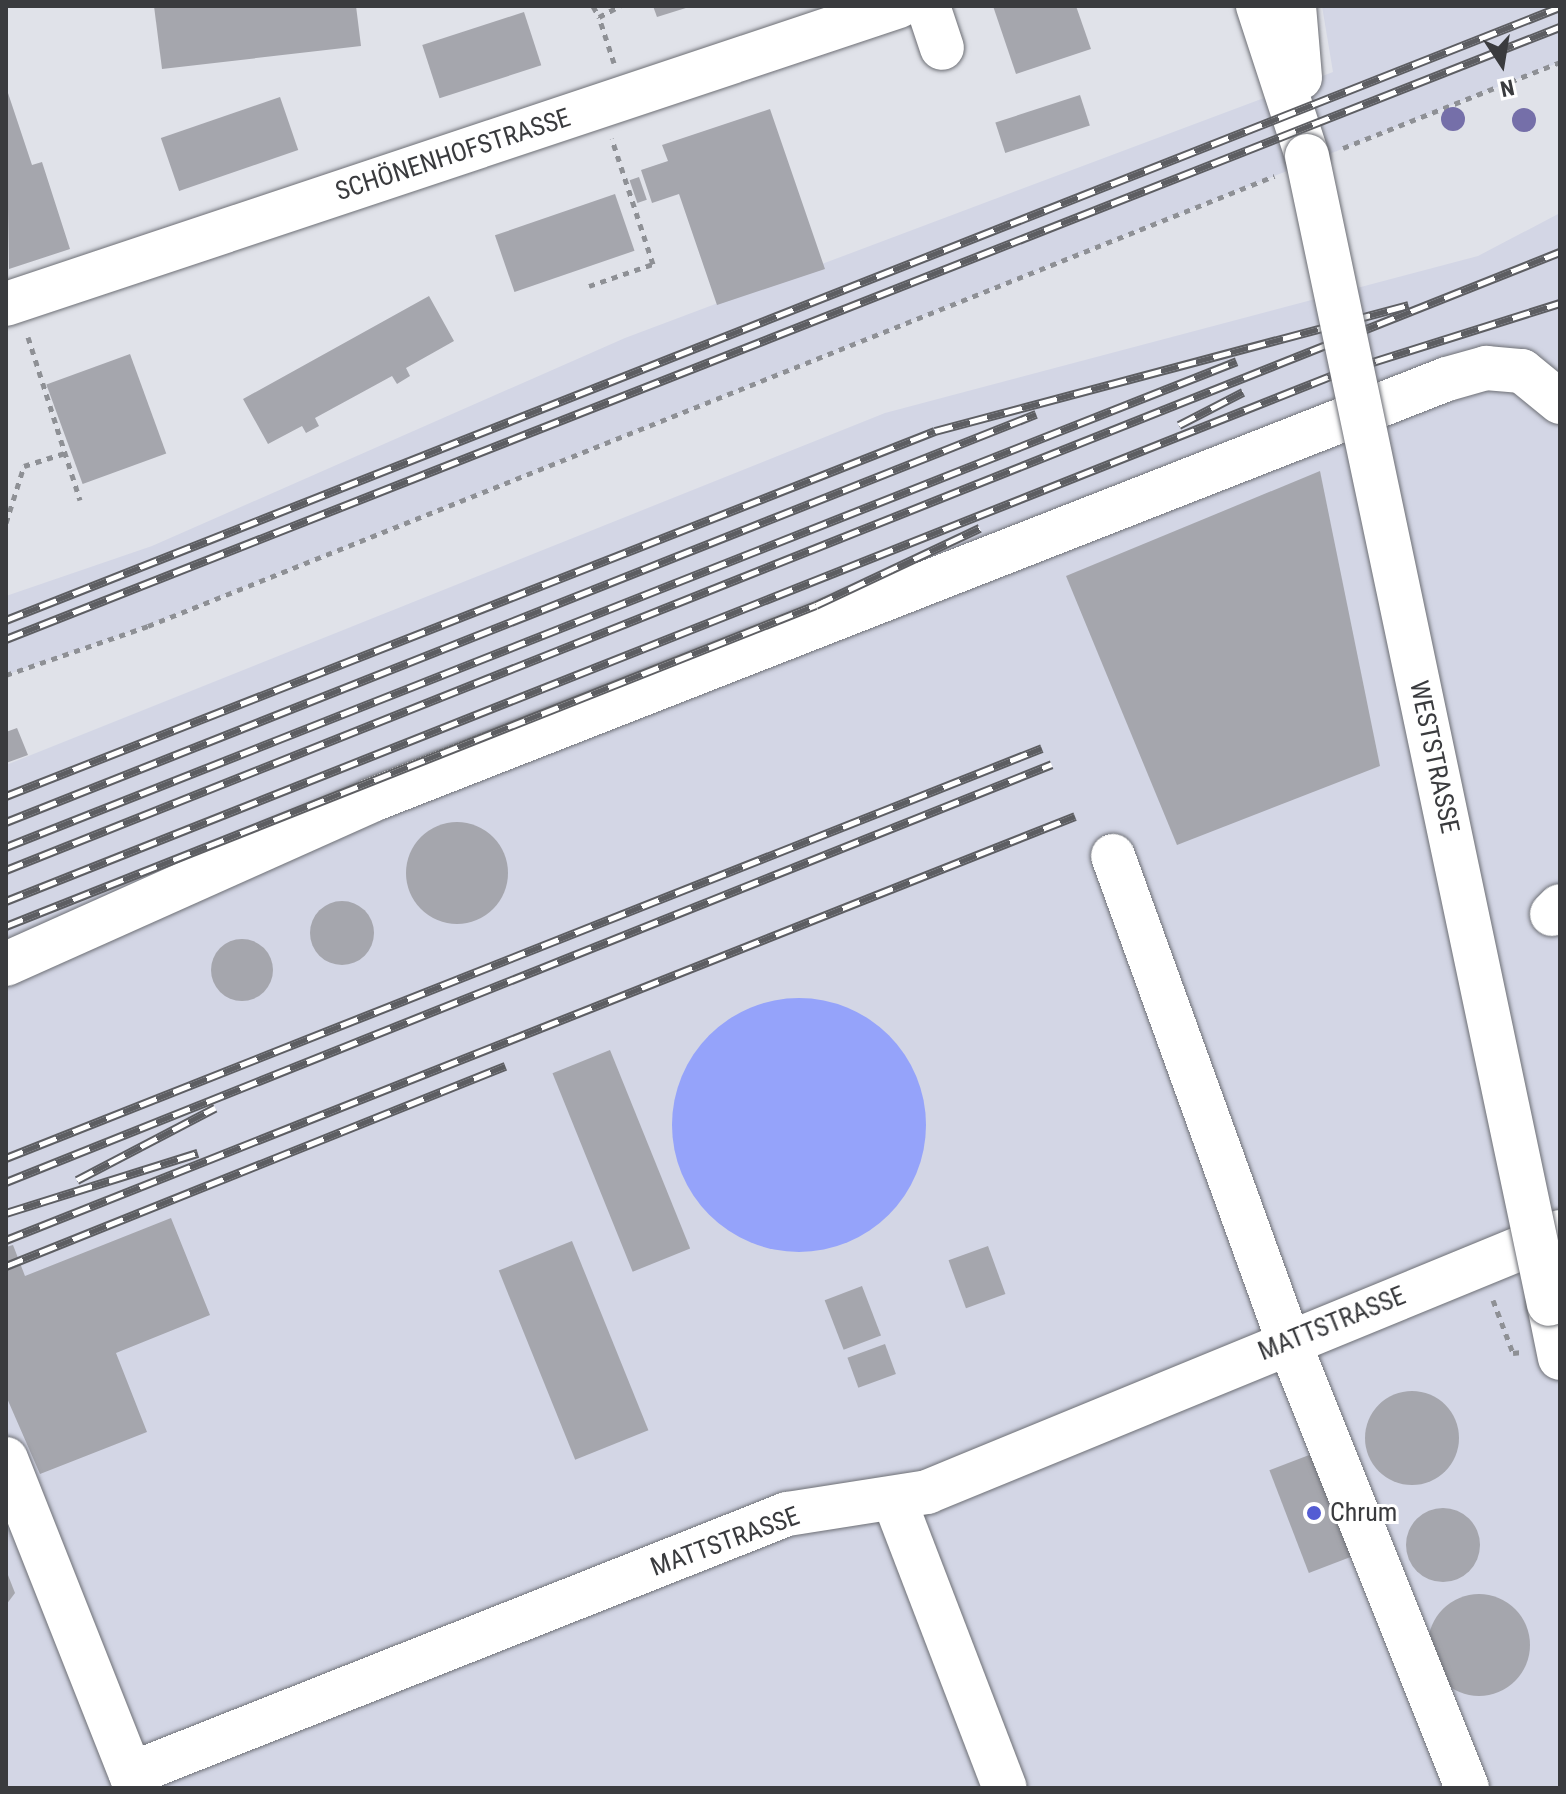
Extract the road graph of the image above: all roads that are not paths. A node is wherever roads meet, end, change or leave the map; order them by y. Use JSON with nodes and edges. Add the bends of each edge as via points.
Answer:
{"nodes":[{"id":1,"x":899,"y":6,"type":"edge"},
{"id":2,"x":928,"y":6,"type":"edge"},
{"id":3,"x":1258,"y":6,"type":"edge"},
{"id":4,"x":1294,"y":6,"type":"edge"},
{"id":5,"x":942,"y":48,"type":"dead end"},
{"id":6,"x":1309,"y":160,"type":"junction"},
{"id":7,"x":15,"y":314,"type":"edge"},
{"id":8,"x":1560,"y":402,"type":"edge"},
{"id":9,"x":1113,"y":856,"type":"dead end"},
{"id":10,"x":6,"y":964,"type":"edge"},
{"id":11,"x":1560,"y":1232,"type":"edge"},
{"id":12,"x":1288,"y":1340,"type":"junction"},
{"id":13,"x":1560,"y":1358,"type":"edge"},
{"id":14,"x":6,"y":1459,"type":"edge"},
{"id":15,"x":895,"y":1502,"type":"junction"},
{"id":16,"x":133,"y":1781,"type":"edge"},
{"id":17,"x":1005,"y":1788,"type":"edge"},
{"id":18,"x":1467,"y":1788,"type":"edge"}],
"edges":[{"from":1,"to":7,"type":"main road","name":"SCHÖNENHOFSTRASSE","via":[[616,112]]},
{"from":2,"to":5,"type":"main road"},
{"from":3,"to":6,"type":"main road","name":"WESTSTRASSE"},
{"from":4,"to":6,"type":"main road","name":"WESTSTRASSE"},
{"from":6,"to":13,"type":"main road","name":"WESTSTRASSE","bridge":true},
{"from":8,"to":10,"type":"main road","via":[[1522,371],[1486,368],[1447,379],[372,800]]},
{"from":9,"to":12,"type":"main road"},
{"from":11,"to":12,"type":"main road","name":"MATTSTRASSE"},
{"from":12,"to":15,"type":"main road","name":"MATTSTRASSE"},
{"from":12,"to":18,"type":"main road"},
{"from":14,"to":16,"type":"main road"},
{"from":15,"to":16,"type":"main road","name":"MATTSTRASSE","via":[[787,1514]]},
{"from":15,"to":17,"type":"main road"}]}
